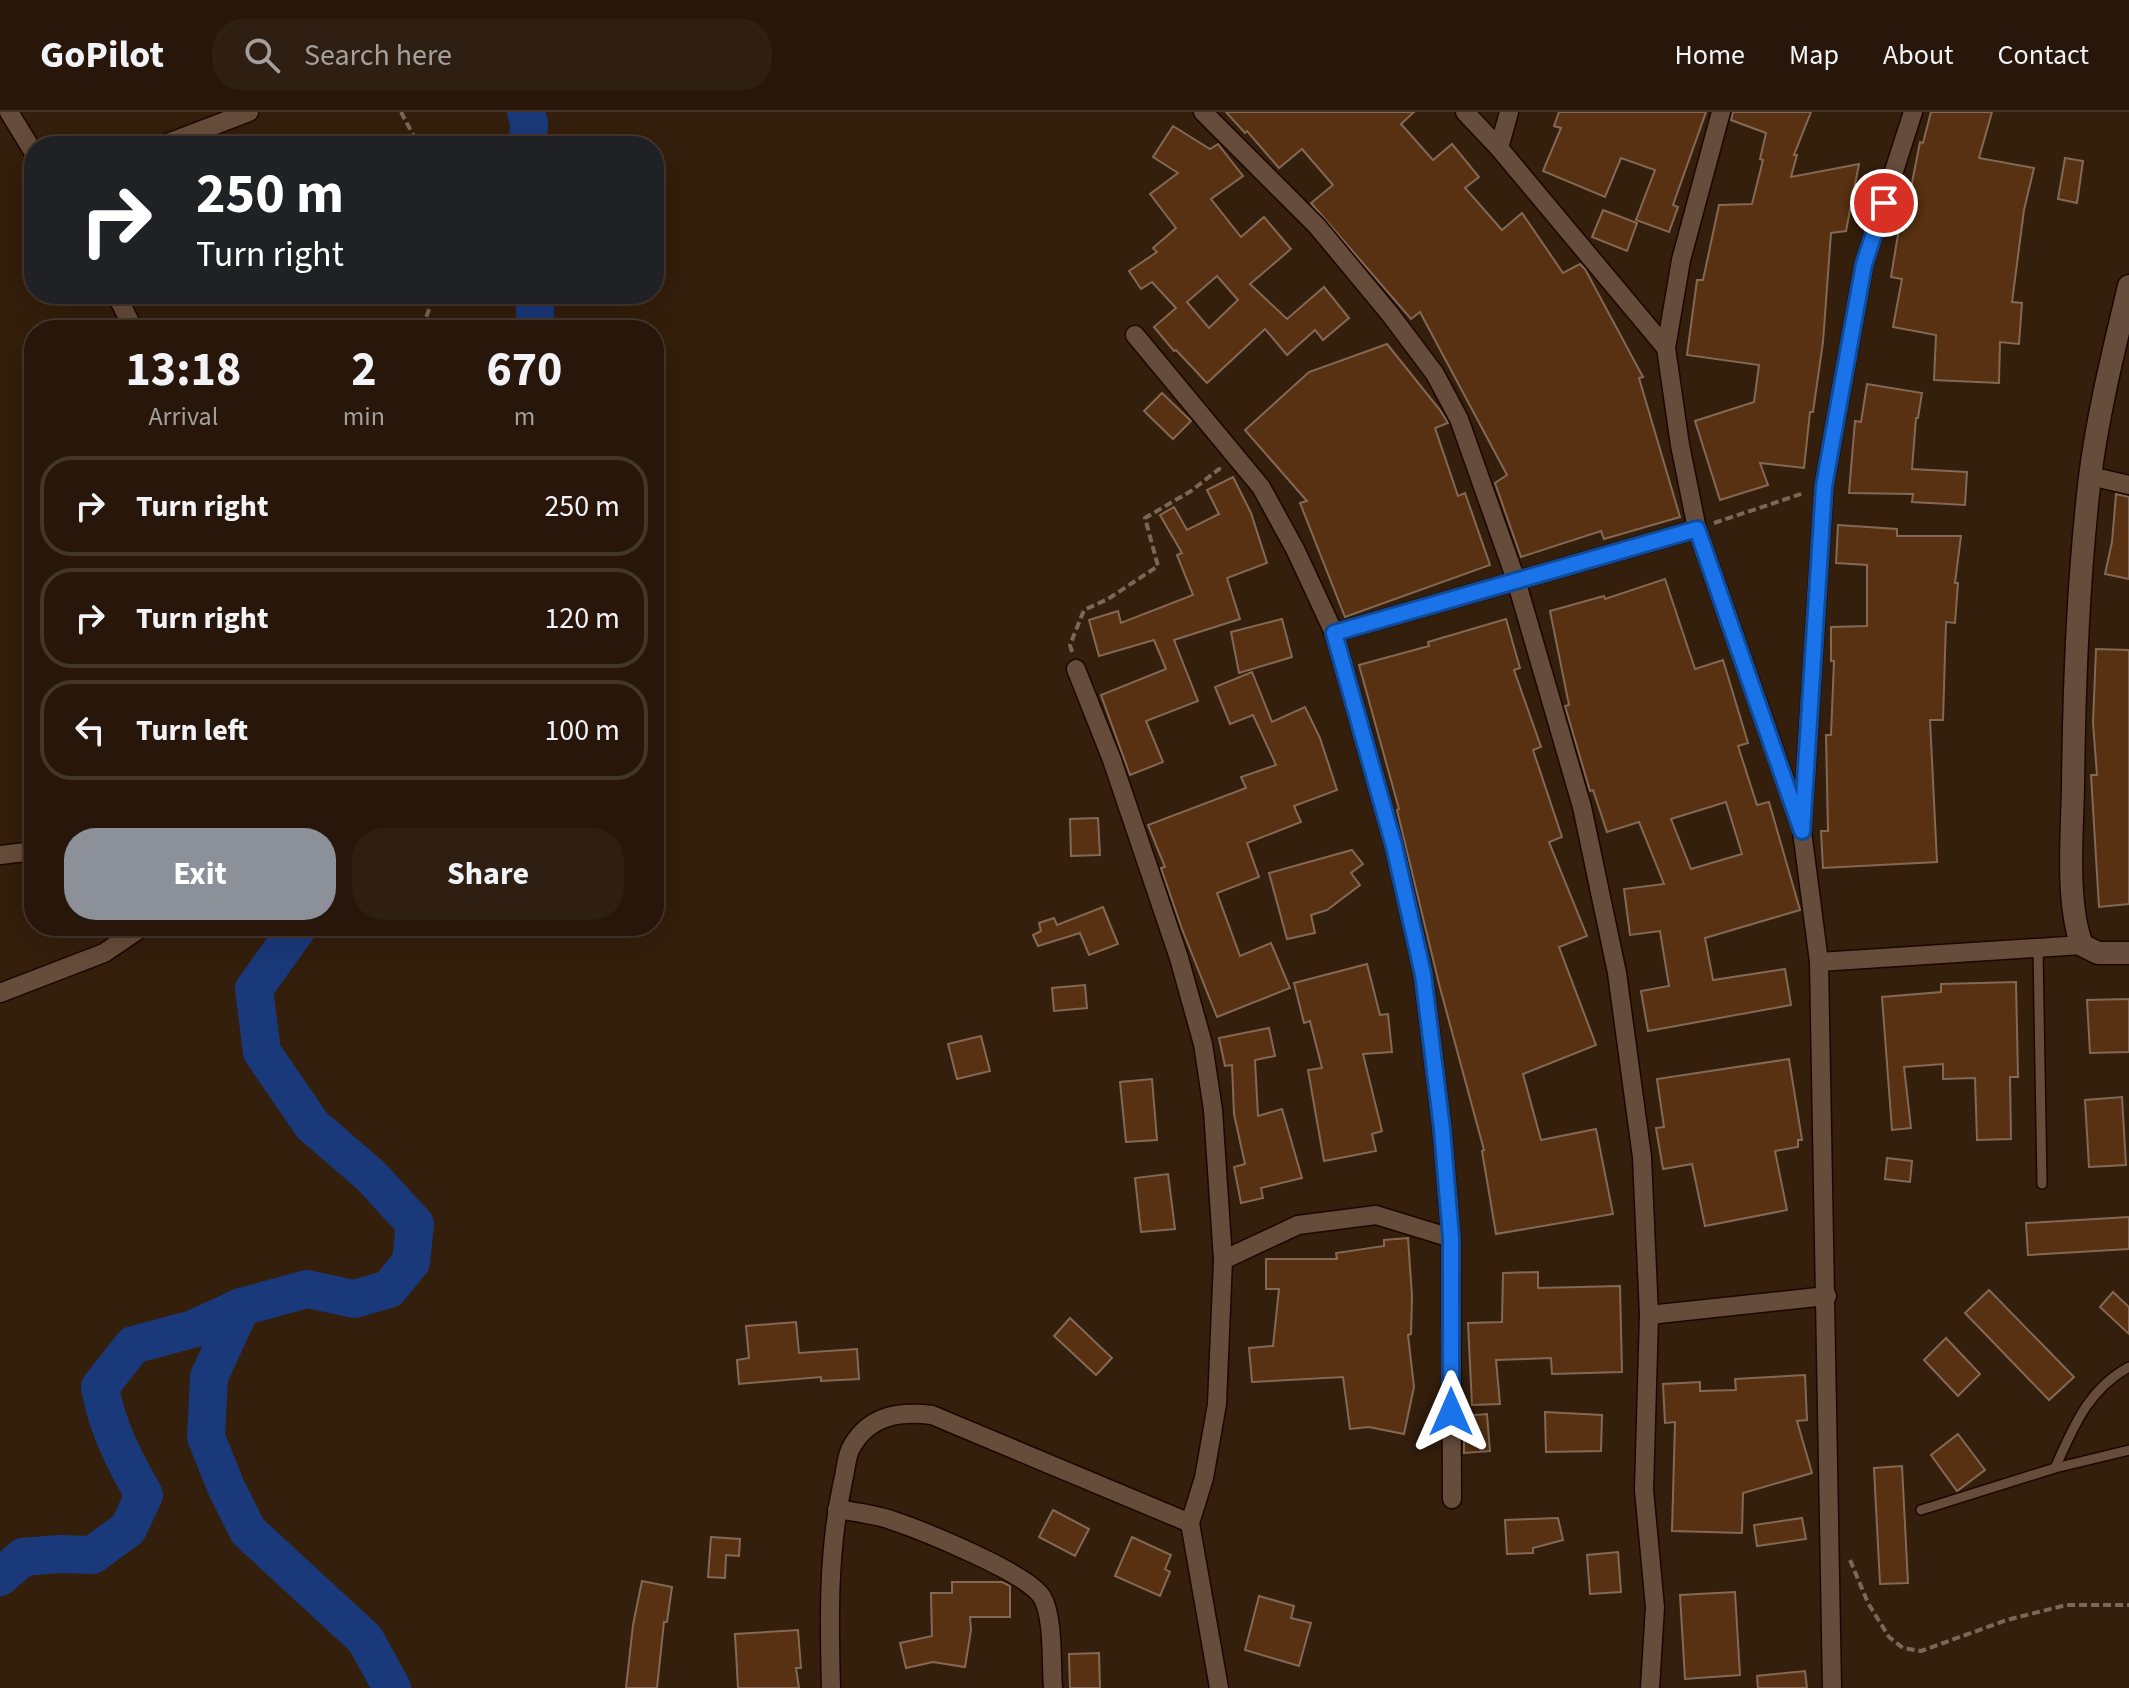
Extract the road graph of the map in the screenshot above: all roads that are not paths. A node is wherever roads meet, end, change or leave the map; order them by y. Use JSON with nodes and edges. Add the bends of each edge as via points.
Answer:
{"nodes":[{"id":1,"x":9,"y":112,"type":"edge"},
{"id":2,"x":249,"y":112,"type":"edge"},
{"id":3,"x":1203,"y":112,"type":"edge"},
{"id":4,"x":1465,"y":112,"type":"edge"},
{"id":5,"x":1509,"y":112,"type":"edge"},
{"id":6,"x":1721,"y":112,"type":"edge"},
{"id":7,"x":1913,"y":112,"type":"edge"},
{"id":8,"x":186,"y":136,"type":"edge"},
{"id":9,"x":24,"y":137,"type":"edge"},
{"id":10,"x":1499,"y":148,"type":"junction"},
{"id":11,"x":2129,"y":286,"type":"edge"},
{"id":12,"x":1135,"y":335,"type":"dead end"},
{"id":13,"x":1666,"y":348,"type":"junction"},
{"id":14,"x":2090,"y":476,"type":"junction"},
{"id":15,"x":2129,"y":485,"type":"edge"},
{"id":16,"x":1697,"y":529,"type":"junction"},
{"id":17,"x":1516,"y":580,"type":"junction"},
{"id":18,"x":1334,"y":633,"type":"junction"},
{"id":19,"x":1076,"y":669,"type":"road end"},
{"id":20,"x":1802,"y":831,"type":"junction"},
{"id":21,"x":24,"y":852,"type":"edge"},
{"id":22,"x":0,"y":855,"type":"edge"},
{"id":23,"x":129,"y":936,"type":"edge"},
{"id":24,"x":2082,"y":945,"type":"junction"},
{"id":25,"x":2038,"y":950,"type":"junction"},
{"id":26,"x":2129,"y":953,"type":"edge"},
{"id":27,"x":1819,"y":962,"type":"junction"},
{"id":28,"x":0,"y":993,"type":"edge"},
{"id":29,"x":2042,"y":1184,"type":"dead end"},
{"id":30,"x":1451,"y":1238,"type":"junction"},
{"id":31,"x":1223,"y":1260,"type":"junction"},
{"id":32,"x":1827,"y":1296,"type":"junction"},
{"id":33,"x":1649,"y":1315,"type":"junction"},
{"id":34,"x":2129,"y":1367,"type":"edge"},
{"id":35,"x":2129,"y":1450,"type":"edge"},
{"id":36,"x":2055,"y":1468,"type":"junction"},
{"id":37,"x":1452,"y":1499,"type":"dead end"},
{"id":38,"x":837,"y":1509,"type":"junction"},
{"id":39,"x":1921,"y":1510,"type":"dead end"},
{"id":40,"x":1190,"y":1523,"type":"junction"},
{"id":41,"x":831,"y":1688,"type":"edge"},
{"id":42,"x":1053,"y":1688,"type":"edge"},
{"id":43,"x":1219,"y":1688,"type":"edge"},
{"id":44,"x":1650,"y":1688,"type":"edge"},
{"id":45,"x":1832,"y":1688,"type":"edge"}],
"edges":[{"from":1,"to":9,"type":"street"},
{"from":2,"to":8,"type":"street"},
{"from":3,"to":17,"type":"street","via":[[1317,226],[1435,374],[1459,419]]},
{"from":4,"to":10,"type":"street"},
{"from":5,"to":10,"type":"street"},
{"from":6,"to":13,"type":"street","via":[[1681,260]]},
{"from":7,"to":20,"type":"street","via":[[1864,264],[1824,486]]},
{"from":10,"to":13,"type":"street"},
{"from":11,"to":14,"type":"street"},
{"from":12,"to":18,"type":"street","via":[[1253,477],[1295,549]]},
{"from":13,"to":16,"type":"street"},
{"from":14,"to":15,"type":"street"},
{"from":14,"to":24,"type":"street","via":[[2074,685],[2075,927]]},
{"from":16,"to":17,"type":"street"},
{"from":16,"to":20,"type":"street"},
{"from":17,"to":18,"type":"street"},
{"from":17,"to":33,"type":"street","via":[[1582,807],[1617,973],[1642,1157]]},
{"from":18,"to":30,"type":"street","via":[[1394,846],[1423,974]]},
{"from":19,"to":31,"type":"street","via":[[1151,873],[1203,1044]]},
{"from":20,"to":27,"type":"street"},
{"from":21,"to":22,"type":"street"},
{"from":23,"to":28,"type":"street","via":[[104,953]]},
{"from":24,"to":25,"type":"street"},
{"from":24,"to":26,"type":"street","via":[[2098,953]]},
{"from":25,"to":27,"type":"street"},
{"from":25,"to":29,"type":"lane"},
{"from":27,"to":32,"type":"street"},
{"from":30,"to":31,"type":"street","via":[[1376,1215],[1298,1225]]},
{"from":30,"to":37,"type":"street"},
{"from":31,"to":40,"type":"street","via":[[1217,1404]]},
{"from":32,"to":33,"type":"street"},
{"from":32,"to":45,"type":"street"},
{"from":33,"to":44,"type":"street","via":[[1644,1490],[1655,1607]]},
{"from":34,"to":36,"type":"lane","via":[[2093,1395]]},
{"from":35,"to":36,"type":"lane"},
{"from":36,"to":39,"type":"lane"},
{"from":38,"to":40,"type":"street","via":[[851,1447],[872,1424],[908,1412],[932,1415]]},
{"from":38,"to":41,"type":"street","via":[[828,1587]]},
{"from":38,"to":42,"type":"street","via":[[890,1520],[1029,1583],[1048,1612]]},
{"from":40,"to":43,"type":"street"}]}
